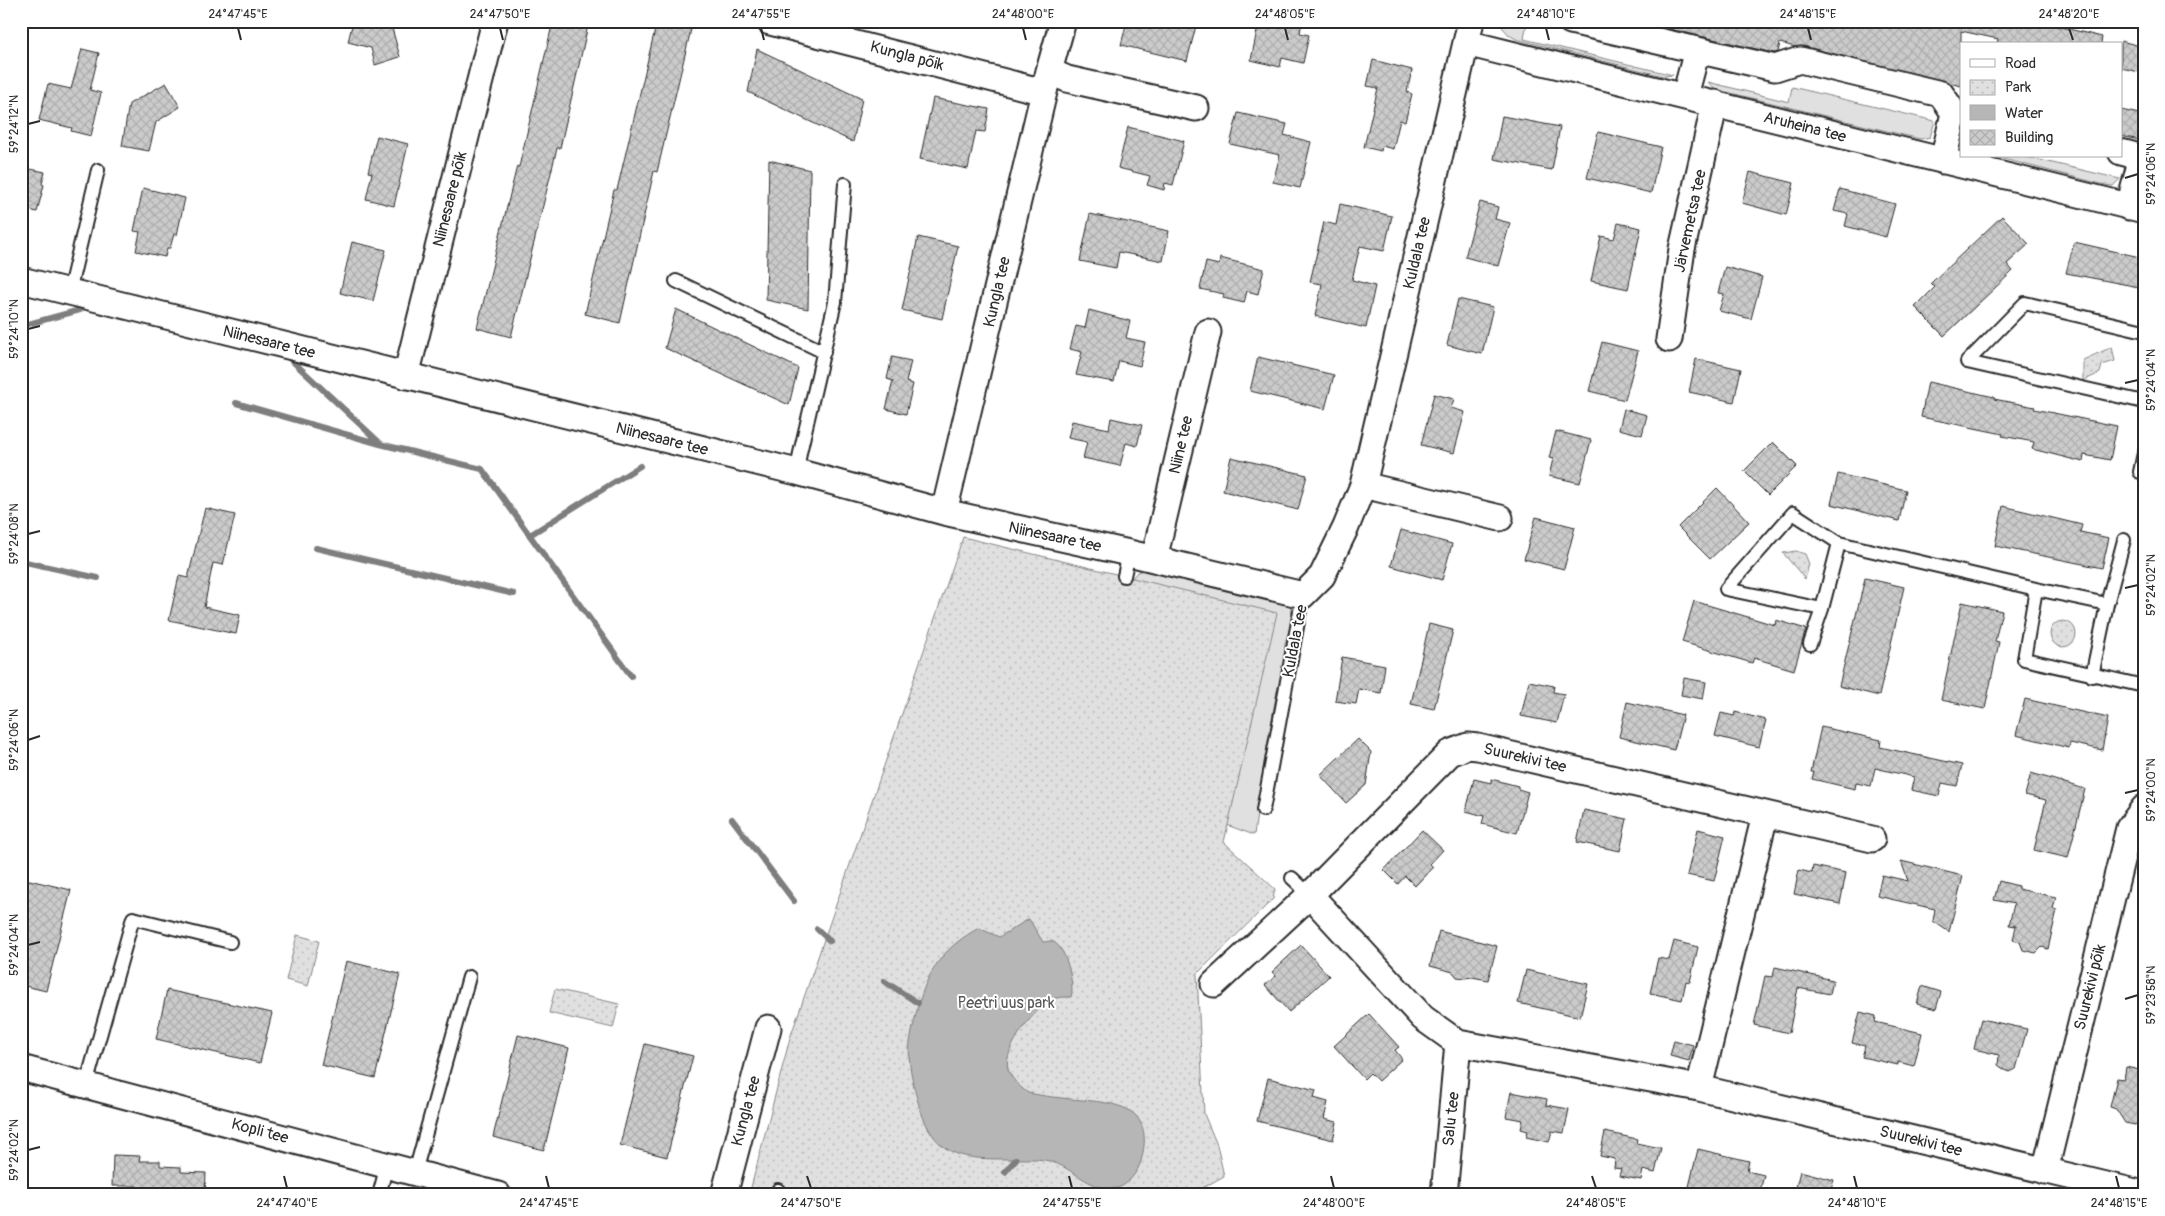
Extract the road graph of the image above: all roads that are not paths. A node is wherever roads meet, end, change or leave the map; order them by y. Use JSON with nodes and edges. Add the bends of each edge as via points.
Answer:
{"nodes":[{"id":1,"x":495,"y":21,"type":"edge"},
{"id":2,"x":1063,"y":21,"type":"edge"},
{"id":3,"x":1571,"y":21,"type":"edge"},
{"id":4,"x":770,"y":22,"type":"edge"},
{"id":5,"x":1469,"y":32,"type":"edge"},
{"id":6,"x":1697,"y":50,"type":"junction"},
{"id":7,"x":1046,"y":82,"type":"junction"},
{"id":8,"x":1685,"y":96,"type":"junction"},
{"id":9,"x":1716,"y":103,"type":"junction"},
{"id":10,"x":1196,"y":108,"type":"dead end"},
{"id":11,"x":1958,"y":114,"type":"edge"},
{"id":12,"x":2136,"y":156,"type":"edge"},
{"id":13,"x":1943,"y":161,"type":"junction"},
{"id":14,"x":98,"y":170,"type":"dead end"},
{"id":15,"x":845,"y":184,"type":"dead end"},
{"id":16,"x":2137,"y":208,"type":"edge"},
{"id":17,"x":21,"y":280,"type":"edge"},
{"id":18,"x":676,"y":281,"type":"dead end"},
{"id":19,"x":69,"y":292,"type":"junction"},
{"id":20,"x":2144,"y":331,"type":"edge"},
{"id":21,"x":1208,"y":332,"type":"dead end"},
{"id":22,"x":1669,"y":339,"type":"dead end"},
{"id":23,"x":824,"y":352,"type":"junction"},
{"id":24,"x":406,"y":376,"type":"junction"},
{"id":25,"x":2144,"y":402,"type":"edge"},
{"id":26,"x":2144,"y":453,"type":"edge"},
{"id":27,"x":797,"y":472,"type":"junction"},
{"id":28,"x":2140,"y":472,"type":"dead end"},
{"id":29,"x":1363,"y":485,"type":"junction"},
{"id":30,"x":944,"y":512,"type":"junction"},
{"id":31,"x":1500,"y":518,"type":"dead end"},
{"id":32,"x":2124,"y":540,"type":"dead end"},
{"id":33,"x":1838,"y":543,"type":"junction"},
{"id":34,"x":1154,"y":558,"type":"junction"},
{"id":35,"x":2036,"y":589,"type":"junction"},
{"id":36,"x":1303,"y":595,"type":"junction"},
{"id":37,"x":2107,"y":604,"type":"junction"},
{"id":38,"x":1822,"y":609,"type":"junction"},
{"id":39,"x":1810,"y":644,"type":"dead end"},
{"id":40,"x":2092,"y":676,"type":"junction"},
{"id":41,"x":2144,"y":686,"type":"edge"},
{"id":42,"x":2144,"y":808,"type":"edge"},
{"id":43,"x":1263,"y":810,"type":"dead end"},
{"id":44,"x":1765,"y":815,"type":"junction"},
{"id":45,"x":1872,"y":839,"type":"dead end"},
{"id":46,"x":1292,"y":878,"type":"dead end"},
{"id":47,"x":1310,"y":895,"type":"junction"},
{"id":48,"x":230,"y":942,"type":"dead end"},
{"id":49,"x":469,"y":977,"type":"dead end"},
{"id":50,"x":1214,"y":984,"type":"dead end"},
{"id":51,"x":768,"y":1028,"type":"dead end"},
{"id":52,"x":1458,"y":1043,"type":"junction"},
{"id":53,"x":21,"y":1068,"type":"edge"},
{"id":54,"x":86,"y":1085,"type":"junction"},
{"id":55,"x":1699,"y":1088,"type":"junction"},
{"id":56,"x":387,"y":1165,"type":"junction"},
{"id":57,"x":2045,"y":1171,"type":"junction"},
{"id":58,"x":415,"y":1172,"type":"junction"},
{"id":59,"x":2144,"y":1194,"type":"edge"},
{"id":60,"x":379,"y":1195,"type":"edge"},
{"id":61,"x":498,"y":1195,"type":"edge"},
{"id":62,"x":724,"y":1195,"type":"edge"},
{"id":63,"x":1444,"y":1195,"type":"edge"}],
"edges":[{"from":1,"to":24,"type":"street","name":"Niinesaare põik"},
{"from":2,"to":7,"type":"street","name":"Kungla tee"},
{"from":3,"to":6,"type":"street"},
{"from":4,"to":7,"type":"street","name":"Kungla põik"},
{"from":5,"to":8,"type":"street","name":"Aruheina tee"},
{"from":5,"to":29,"type":"street","name":"Kuldala tee"},
{"from":6,"to":8,"type":"street"},
{"from":6,"to":11,"type":"street","via":[[1775,68],[1800,60],[1941,94]]},
{"from":7,"to":10,"type":"street","via":[[1068,79]]},
{"from":7,"to":30,"type":"street","name":"Kungla tee"},
{"from":8,"to":9,"type":"street","name":"Aruheina tee"},
{"from":9,"to":13,"type":"street","name":"Aruheina tee"},
{"from":9,"to":22,"type":"street","name":"Järvemetsa tee","via":[[1682,249]]},
{"from":11,"to":13,"type":"street"},
{"from":12,"to":16,"type":"street"},
{"from":13,"to":16,"type":"street","name":"Aruheina tee"},
{"from":14,"to":19,"type":"lane"},
{"from":15,"to":23,"type":"lane","via":[[835,302]]},
{"from":17,"to":19,"type":"street","name":"Niinesaare tee"},
{"from":18,"to":23,"type":"lane"},
{"from":19,"to":24,"type":"street","name":"Niinesaare tee"},
{"from":20,"to":25,"type":"lane","via":[[2025,303],[1967,362]]},
{"from":21,"to":34,"type":"street","name":"Niine tee"},
{"from":23,"to":27,"type":"lane"},
{"from":24,"to":27,"type":"street","name":"Niinesaare tee"},
{"from":26,"to":28,"type":"lane"},
{"from":27,"to":30,"type":"street","name":"Niinesaare tee"},
{"from":29,"to":31,"type":"street"},
{"from":29,"to":36,"type":"street","name":"Kuldala tee","via":[[1322,576]]},
{"from":30,"to":34,"type":"street","name":"Niinesaare tee","via":[[1126,564]]},
{"from":32,"to":37,"type":"lane"},
{"from":33,"to":35,"type":"lane"},
{"from":33,"to":38,"type":"lane"},
{"from":33,"to":38,"type":"lane","via":[[1793,513],[1726,589]]},
{"from":34,"to":36,"type":"street","name":"Niinesaare tee"},
{"from":35,"to":37,"type":"lane"},
{"from":35,"to":40,"type":"lane","via":[[2024,659]]},
{"from":36,"to":43,"type":"lane","name":"Kuldala tee"},
{"from":37,"to":40,"type":"lane"},
{"from":38,"to":39,"type":"lane"},
{"from":40,"to":41,"type":"lane"},
{"from":42,"to":57,"type":"street","name":"Suurekivi põik","via":[[2129,828]]},
{"from":44,"to":45,"type":"street","name":"Suurekivi tee"},
{"from":44,"to":47,"type":"street","name":"Suurekivi tee","via":[[1468,746],[1450,753]]},
{"from":44,"to":55,"type":"street"},
{"from":46,"to":47,"type":"lane"},
{"from":47,"to":50,"type":"street","name":"Suurekivi tee"},
{"from":47,"to":52,"type":"street","name":"Suurekivi tee","via":[[1423,1018]]},
{"from":48,"to":54,"type":"lane","via":[[133,918]]},
{"from":49,"to":58,"type":"lane"},
{"from":51,"to":62,"type":"street","name":"Kungla tee"},
{"from":52,"to":55,"type":"street","name":"Suurekivi tee"},
{"from":52,"to":63,"type":"street","name":"Salu tee"},
{"from":53,"to":54,"type":"street","name":"Kopli tee"},
{"from":54,"to":56,"type":"street","name":"Kopli tee"},
{"from":55,"to":57,"type":"street","name":"Suurekivi tee"},
{"from":56,"to":58,"type":"street","name":"Kopli tee"},
{"from":56,"to":60,"type":"lane"},
{"from":57,"to":59,"type":"street","name":"Suurekivi tee"},
{"from":58,"to":61,"type":"street","name":"Kopli tee"}]}
